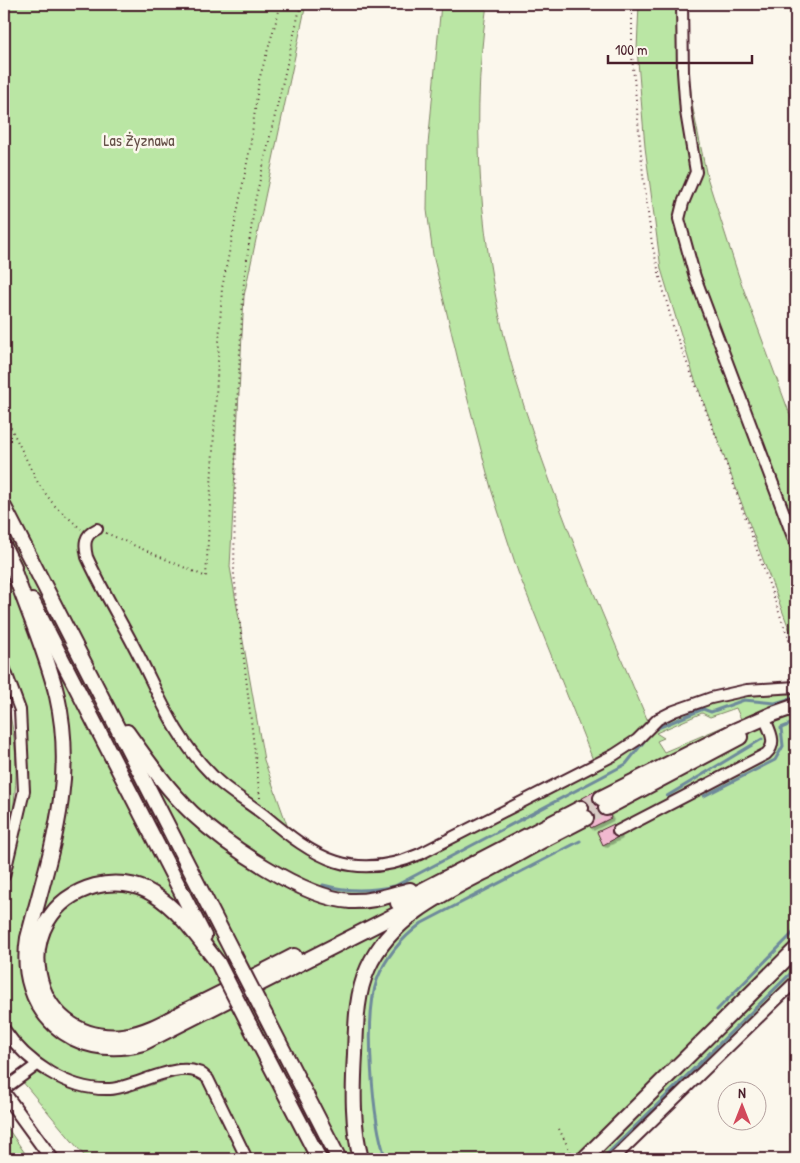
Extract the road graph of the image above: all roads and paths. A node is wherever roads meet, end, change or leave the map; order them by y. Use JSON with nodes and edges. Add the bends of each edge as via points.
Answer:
{"nodes":[{"id":1,"x":281,"y":4,"type":"edge"},
{"id":2,"x":301,"y":4,"type":"edge"},
{"id":3,"x":632,"y":4,"type":"edge"},
{"id":4,"x":682,"y":4,"type":"edge"},
{"id":5,"x":4,"y":414,"type":"edge"},
{"id":6,"x":4,"y":507,"type":"edge"},
{"id":7,"x":97,"y":529,"type":"joint"},
{"id":8,"x":86,"y":538,"type":"junction"},
{"id":9,"x":796,"y":545,"type":"edge"},
{"id":10,"x":4,"y":547,"type":"edge"},
{"id":11,"x":10,"y":560,"type":"junction"},
{"id":12,"x":796,"y":660,"type":"edge"},
{"id":13,"x":4,"y":667,"type":"edge"},
{"id":14,"x":796,"y":687,"type":"edge"},
{"id":15,"x":101,"y":695,"type":"junction"},
{"id":16,"x":796,"y":706,"type":"edge"},
{"id":17,"x":796,"y":712,"type":"edge"},
{"id":18,"x":767,"y":724,"type":"junction"},
{"id":19,"x":261,"y":813,"type":"junction"},
{"id":20,"x":618,"y":832,"type":"dead end"},
{"id":21,"x":4,"y":876,"type":"edge"},
{"id":22,"x":440,"y":881,"type":"junction"},
{"id":23,"x":439,"y":896,"type":"junction"},
{"id":24,"x":796,"y":949,"type":"edge"},
{"id":25,"x":218,"y":963,"type":"junction"},
{"id":26,"x":796,"y":981,"type":"edge"},
{"id":27,"x":4,"y":1028,"type":"edge"},
{"id":28,"x":37,"y":1065,"type":"junction"},
{"id":29,"x":4,"y":1089,"type":"edge"},
{"id":30,"x":4,"y":1093,"type":"edge"},
{"id":31,"x":559,"y":1130,"type":"dead end"},
{"id":32,"x":52,"y":1159,"type":"edge"},
{"id":33,"x":247,"y":1159,"type":"edge"},
{"id":34,"x":319,"y":1159,"type":"edge"},
{"id":35,"x":339,"y":1159,"type":"edge"},
{"id":36,"x":361,"y":1159,"type":"edge"},
{"id":37,"x":574,"y":1159,"type":"edge"},
{"id":38,"x":584,"y":1159,"type":"edge"},
{"id":39,"x":613,"y":1159,"type":"edge"}],
"edges":[{"from":1,"to":7,"type":"path","via":[[259,80],[250,148],[222,288],[206,577]]},
{"from":2,"to":19,"type":"path","via":[[255,201],[244,280],[236,423],[234,574]]},
{"from":3,"to":12,"type":"path","via":[[634,84],[643,175],[660,277],[674,330],[720,446]]},
{"from":4,"to":9,"type":"lane","via":[[683,80],[696,172],[679,219],[695,277]]},
{"from":5,"to":8,"type":"path","via":[[40,485],[54,505],[78,526]]},
{"from":6,"to":15,"type":"highway"},
{"from":7,"to":8,"type":"lane"},
{"from":8,"to":19,"type":"lane","via":[[84,545],[93,570],[170,722],[214,777]]},
{"from":10,"to":11,"type":"highway"},
{"from":11,"to":23,"type":"highway","via":[[50,673],[63,734],[64,784],[58,822],[26,955],[33,995],[58,1028],[92,1045],[114,1048],[143,1043],[415,905]]},
{"from":11,"to":25,"type":"highway"},
{"from":13,"to":21,"type":"lane","via":[[20,710],[24,791]]},
{"from":14,"to":19,"type":"lane","via":[[747,690],[674,711],[658,719],[614,755],[438,846],[394,864],[367,868],[326,859],[304,847]]},
{"from":15,"to":22,"type":"highway","via":[[155,771],[192,813],[227,840],[296,884],[336,899],[361,901]]},
{"from":15,"to":35,"type":"highway","bridge":true},
{"from":16,"to":18,"type":"highway","via":[[732,732],[603,803]]},
{"from":17,"to":18,"type":"highway"},
{"from":18,"to":20,"type":"lane","via":[[773,742],[766,754]]},
{"from":22,"to":23,"type":"highway","via":[[584,813]]},
{"from":22,"to":25,"type":"highway","via":[[204,1002],[130,1035],[99,1036],[70,1024],[54,1009],[42,990],[36,966],[39,940],[57,908],[78,892],[114,883],[154,894],[188,925]]},
{"from":23,"to":36,"type":"highway","via":[[385,940],[362,984],[354,1084],[356,1134]]},
{"from":24,"to":38,"type":"highway"},
{"from":25,"to":34,"type":"highway","bridge":true},
{"from":26,"to":39,"type":"lane"},
{"from":27,"to":28,"type":"lane","via":[[18,1048]]},
{"from":28,"to":29,"type":"lane"},
{"from":28,"to":33,"type":"lane","via":[[70,1081],[109,1089],[191,1068],[208,1079]]},
{"from":30,"to":32,"type":"main road"},
{"from":31,"to":37,"type":"path"}]}
